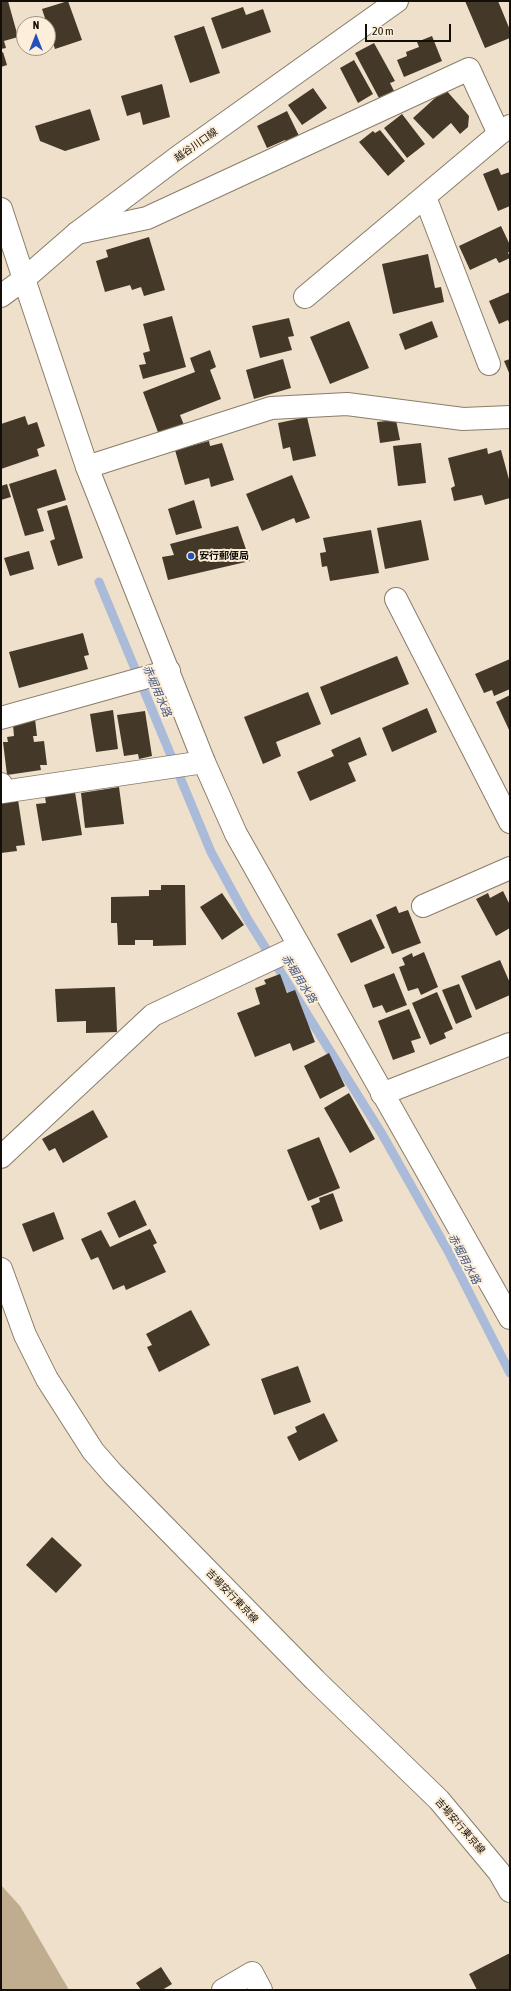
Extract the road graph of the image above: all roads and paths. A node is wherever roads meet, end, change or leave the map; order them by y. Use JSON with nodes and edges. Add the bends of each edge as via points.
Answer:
{"nodes":[{"id":1,"x":397,"y":1,"type":"edge"},
{"id":2,"x":504,"y":130,"type":"edge"},
{"id":3,"x":424,"y":197,"type":"junction"},
{"id":4,"x":1,"y":208,"type":"edge"},
{"id":5,"x":77,"y":233,"type":"junction"},
{"id":6,"x":24,"y":279,"type":"junction"},
{"id":7,"x":1,"y":296,"type":"edge"},
{"id":8,"x":305,"y":298,"type":"dead end"},
{"id":9,"x":489,"y":364,"type":"dead end"},
{"id":10,"x":510,"y":417,"type":"edge"},
{"id":11,"x":87,"y":467,"type":"junction"},
{"id":12,"x":396,"y":599,"type":"dead end"},
{"id":13,"x":169,"y":671,"type":"junction"},
{"id":14,"x":1,"y":718,"type":"edge"},
{"id":15,"x":204,"y":762,"type":"junction"},
{"id":16,"x":1,"y":784,"type":"edge"},
{"id":17,"x":510,"y":822,"type":"edge"},
{"id":18,"x":510,"y":868,"type":"edge"},
{"id":19,"x":423,"y":906,"type":"dead end"},
{"id":20,"x":294,"y":948,"type":"junction"},
{"id":21,"x":510,"y":1044,"type":"edge"},
{"id":22,"x":382,"y":1094,"type":"junction"},
{"id":23,"x":1,"y":1157,"type":"edge"},
{"id":24,"x":1,"y":1269,"type":"edge"},
{"id":25,"x":510,"y":1318,"type":"edge"},
{"id":26,"x":510,"y":1891,"type":"edge"},
{"id":27,"x":223,"y":1990,"type":"edge"},
{"id":28,"x":261,"y":1990,"type":"edge"}],
"edges":[{"from":1,"to":5,"type":"street","name":"越谷川口線","via":[[178,157]]},
{"from":2,"to":3,"type":"street"},
{"from":2,"to":5,"type":"street","via":[[469,69],[147,218]]},
{"from":3,"to":8,"type":"street"},
{"from":3,"to":9,"type":"street"},
{"from":4,"to":6,"type":"street"},
{"from":5,"to":6,"type":"street","name":"越谷川口線"},
{"from":6,"to":7,"type":"street","name":"越谷川口線"},
{"from":6,"to":11,"type":"street"},
{"from":10,"to":11,"type":"street","via":[[463,419],[347,404],[271,408]]},
{"from":11,"to":13,"type":"street"},
{"from":12,"to":17,"type":"street"},
{"from":13,"to":14,"type":"street"},
{"from":13,"to":15,"type":"street"},
{"from":15,"to":16,"type":"street","via":[[2,792]]},
{"from":15,"to":20,"type":"street","via":[[236,834]]},
{"from":18,"to":19,"type":"street"},
{"from":20,"to":22,"type":"street"},
{"from":20,"to":23,"type":"street","via":[[153,1015]]},
{"from":21,"to":22,"type":"street"},
{"from":22,"to":25,"type":"street"},
{"from":24,"to":26,"type":"street","name":"吉場安行東京線","via":[[25,1335],[47,1378],[93,1451],[315,1680],[439,1800],[499,1872]]},
{"from":27,"to":28,"type":"street","via":[[252,1973]]}]}
